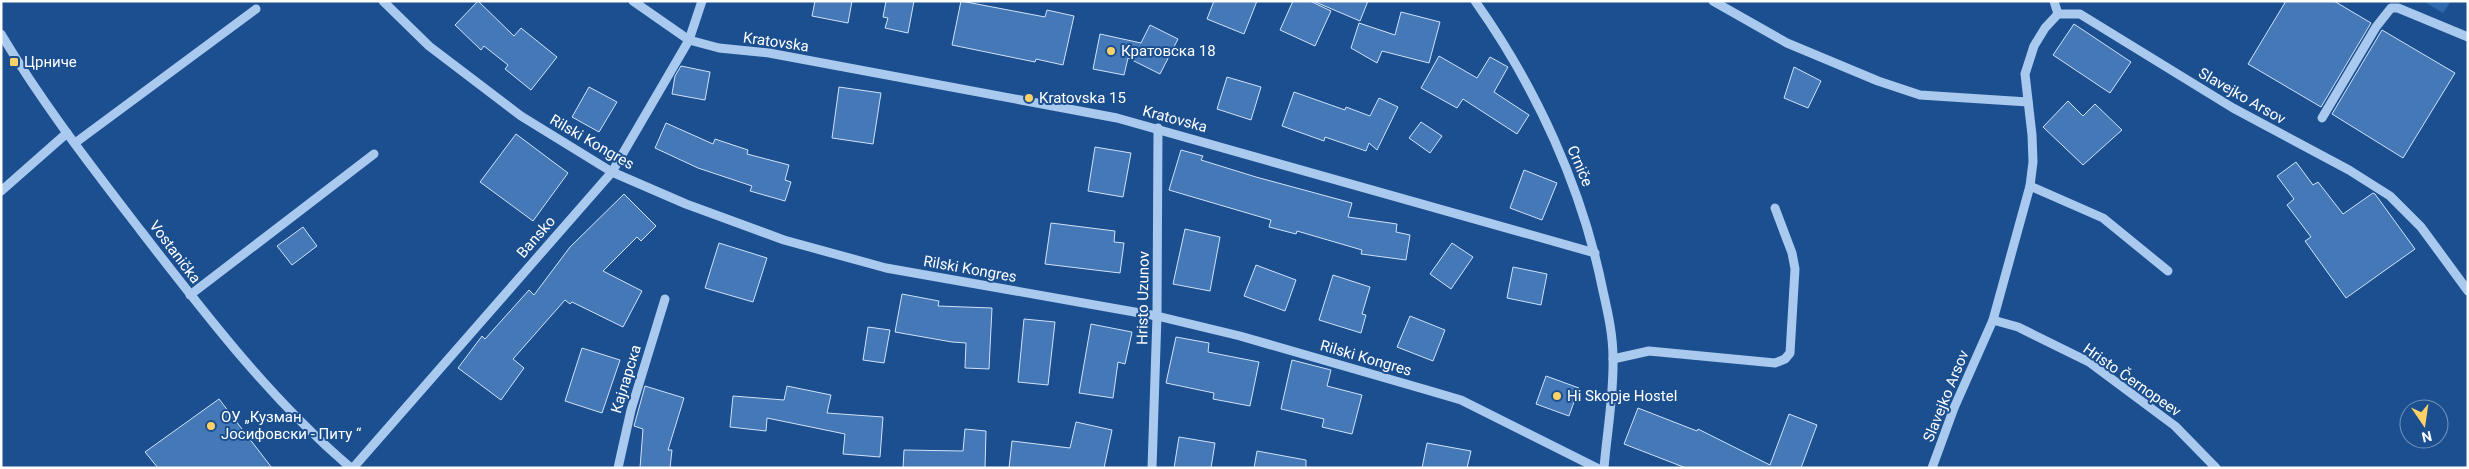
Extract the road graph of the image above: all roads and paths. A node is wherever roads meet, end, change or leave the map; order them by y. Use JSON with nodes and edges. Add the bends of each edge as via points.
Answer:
{"nodes":[{"id":1,"x":383,"y":1,"type":"edge"},
{"id":2,"x":633,"y":1,"type":"edge"},
{"id":3,"x":702,"y":1,"type":"edge"},
{"id":4,"x":1475,"y":1,"type":"edge"},
{"id":5,"x":1713,"y":1,"type":"edge"},
{"id":6,"x":2054,"y":1,"type":"edge"},
{"id":7,"x":256,"y":9,"type":"dead end"},
{"id":8,"x":2058,"y":14,"type":"junction"},
{"id":9,"x":1,"y":34,"type":"edge"},
{"id":10,"x":2468,"y":38,"type":"edge"},
{"id":11,"x":689,"y":40,"type":"junction"},
{"id":12,"x":2028,"y":102,"type":"junction"},
{"id":13,"x":2322,"y":118,"type":"dead end"},
{"id":14,"x":1158,"y":128,"type":"junction"},
{"id":15,"x":67,"y":133,"type":"junction"},
{"id":16,"x":75,"y":143,"type":"junction"},
{"id":17,"x":374,"y":154,"type":"dead end"},
{"id":18,"x":612,"y":172,"type":"junction"},
{"id":19,"x":2030,"y":186,"type":"junction"},
{"id":20,"x":1,"y":191,"type":"edge"},
{"id":21,"x":1775,"y":208,"type":"dead end"},
{"id":22,"x":1595,"y":252,"type":"junction"},
{"id":23,"x":2168,"y":271,"type":"dead end"},
{"id":24,"x":2468,"y":291,"type":"edge"},
{"id":25,"x":190,"y":295,"type":"junction"},
{"id":26,"x":665,"y":299,"type":"dead end"},
{"id":27,"x":1157,"y":316,"type":"junction"},
{"id":28,"x":1993,"y":320,"type":"junction"},
{"id":29,"x":1613,"y":358,"type":"junction"},
{"id":30,"x":352,"y":468,"type":"edge"},
{"id":31,"x":618,"y":468,"type":"edge"},
{"id":32,"x":1152,"y":468,"type":"edge"},
{"id":33,"x":1597,"y":468,"type":"edge"},
{"id":34,"x":1604,"y":468,"type":"edge"},
{"id":35,"x":1932,"y":468,"type":"edge"},
{"id":36,"x":2216,"y":468,"type":"edge"}],
"edges":[{"from":1,"to":18,"type":"street","name":"Rilski Kongres","via":[[428,46],[514,110]]},
{"from":2,"to":11,"type":"street","name":"Kratovska"},
{"from":3,"to":11,"type":"street","name":"Bansko"},
{"from":4,"to":22,"type":"street","name":"Crniče","via":[[1504,42],[1551,134],[1574,185]]},
{"from":5,"to":12,"type":"street","via":[[1788,43],[1920,95]]},
{"from":6,"to":8,"type":"street"},
{"from":7,"to":16,"type":"street"},
{"from":8,"to":12,"type":"street","name":"Slavejko Arsov","via":[[2034,46],[2025,74]]},
{"from":8,"to":24,"type":"street","name":"Slavejko Arsov","via":[[2080,14],[2233,108],[2349,170],[2390,196],[2421,227]]},
{"from":9,"to":15,"type":"street","name":"Vostanička"},
{"from":10,"to":13,"type":"street","via":[[2398,8],[2391,8],[2376,27]]},
{"from":11,"to":14,"type":"street","name":"Kratovska","via":[[719,48],[769,52]]},
{"from":11,"to":18,"type":"street","name":"Bansko"},
{"from":12,"to":19,"type":"street","name":"Slavejko Arsov","via":[[2032,144]]},
{"from":14,"to":22,"type":"street","name":"Kratovska"},
{"from":14,"to":27,"type":"street","name":"Hristo Uzunov"},
{"from":15,"to":16,"type":"street","name":"Vostanička"},
{"from":15,"to":20,"type":"street"},
{"from":16,"to":25,"type":"street","name":"Vostanička"},
{"from":17,"to":25,"type":"street"},
{"from":18,"to":27,"type":"street","name":"Rilski Kongres","via":[[784,240],[886,268]]},
{"from":18,"to":30,"type":"street","name":"Bansko"},
{"from":19,"to":23,"type":"street","via":[[2103,218]]},
{"from":19,"to":28,"type":"street","name":"Slavejko Arsov"},
{"from":21,"to":29,"type":"street","via":[[1795,269],[1790,352],[1785,359],[1775,363],[1650,351]]},
{"from":22,"to":29,"type":"street","name":"Crniče","via":[[1610,324]]},
{"from":25,"to":30,"type":"street","name":"Vostanička","via":[[278,400]]},
{"from":26,"to":31,"type":"street","name":"Кајларска","via":[[626,428]]},
{"from":27,"to":32,"type":"street","name":"Hristo Uzunov"},
{"from":27,"to":33,"type":"street","name":"Rilski Kongres","via":[[1240,336],[1461,400]]},
{"from":28,"to":35,"type":"street","name":"Slavejko Arsov","via":[[1954,408]]},
{"from":28,"to":36,"type":"street","name":"Hristo Černopeev","via":[[2018,327],[2089,362],[2175,426]]},
{"from":29,"to":34,"type":"street","name":"Crniče"}]}
